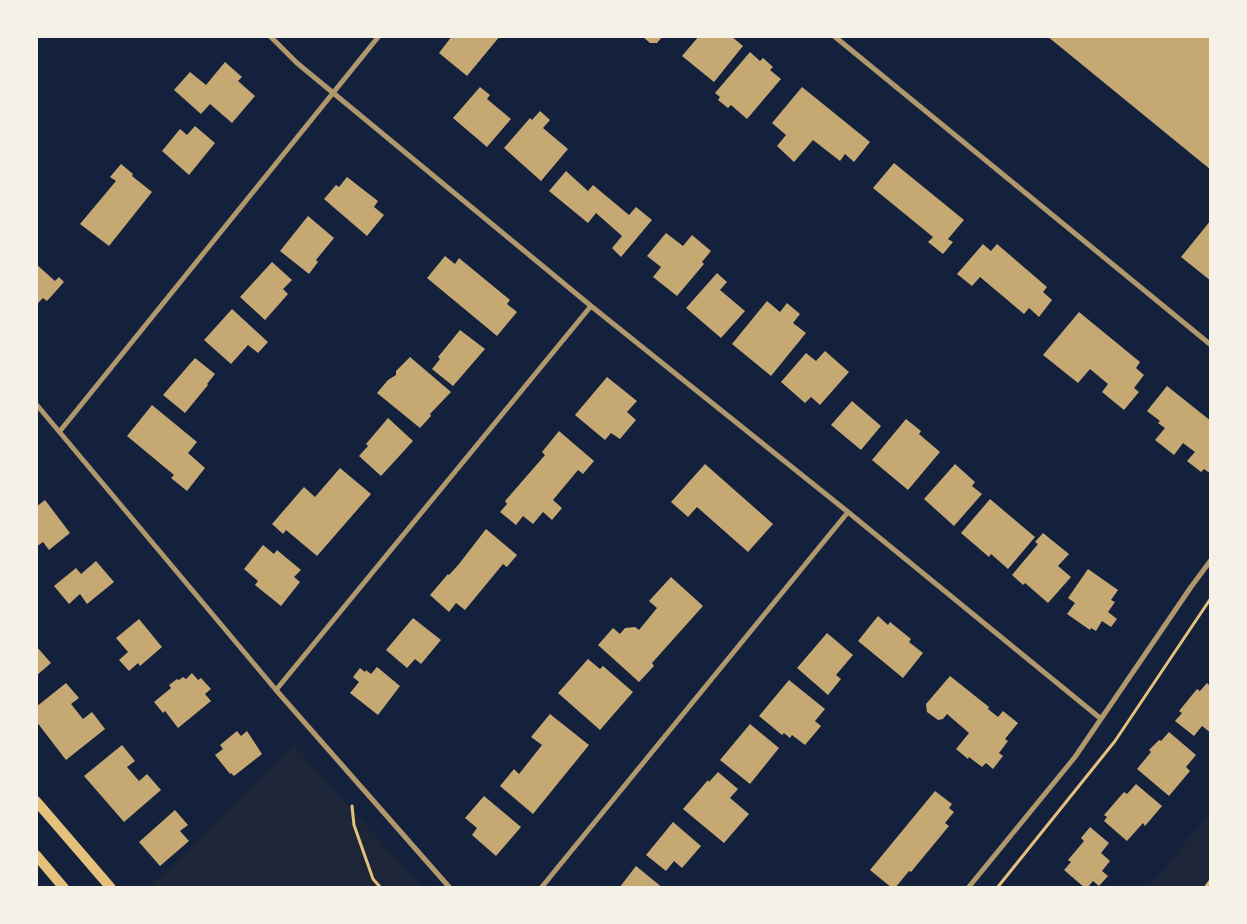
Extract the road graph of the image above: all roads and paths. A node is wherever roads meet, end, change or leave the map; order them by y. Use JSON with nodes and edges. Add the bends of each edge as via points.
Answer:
{"nodes":[{"id":1,"x":270,"y":36,"type":"edge"},
{"id":2,"x":379,"y":36,"type":"edge"},
{"id":3,"x":834,"y":36,"type":"edge"},
{"id":4,"x":333,"y":92,"type":"junction"},
{"id":5,"x":591,"y":306,"type":"junction"},
{"id":6,"x":1211,"y":346,"type":"edge"},
{"id":7,"x":36,"y":404,"type":"edge"},
{"id":8,"x":60,"y":431,"type":"junction"},
{"id":9,"x":848,"y":512,"type":"junction"},
{"id":10,"x":1211,"y":560,"type":"edge"},
{"id":11,"x":1211,"y":598,"type":"edge"},
{"id":12,"x":276,"y":690,"type":"junction"},
{"id":13,"x":1100,"y":718,"type":"junction"},
{"id":14,"x":36,"y":801,"type":"edge"},
{"id":15,"x":352,"y":806,"type":"dead end"},
{"id":16,"x":36,"y":855,"type":"edge"},
{"id":17,"x":1211,"y":880,"type":"edge"},
{"id":18,"x":64,"y":888,"type":"edge"},
{"id":19,"x":111,"y":888,"type":"edge"},
{"id":20,"x":381,"y":888,"type":"edge"},
{"id":21,"x":450,"y":888,"type":"edge"},
{"id":22,"x":541,"y":888,"type":"edge"},
{"id":23,"x":968,"y":888,"type":"edge"},
{"id":24,"x":997,"y":888,"type":"edge"},
{"id":25,"x":1205,"y":888,"type":"edge"}],
"edges":[{"from":1,"to":4,"type":"street"},
{"from":2,"to":4,"type":"street"},
{"from":3,"to":6,"type":"street"},
{"from":4,"to":5,"type":"street"},
{"from":4,"to":8,"type":"street"},
{"from":5,"to":9,"type":"street"},
{"from":5,"to":12,"type":"street"},
{"from":7,"to":8,"type":"street"},
{"from":8,"to":12,"type":"street"},
{"from":9,"to":13,"type":"street"},
{"from":9,"to":22,"type":"street"},
{"from":10,"to":13,"type":"street"},
{"from":11,"to":24,"type":"path","via":[[1115,741]]},
{"from":12,"to":21,"type":"street"},
{"from":13,"to":23,"type":"street","via":[[1075,757]]},
{"from":14,"to":19,"type":"main road"},
{"from":15,"to":20,"type":"path","via":[[354,825],[373,879]]},
{"from":16,"to":18,"type":"main road"},
{"from":17,"to":25,"type":"path"}]}
